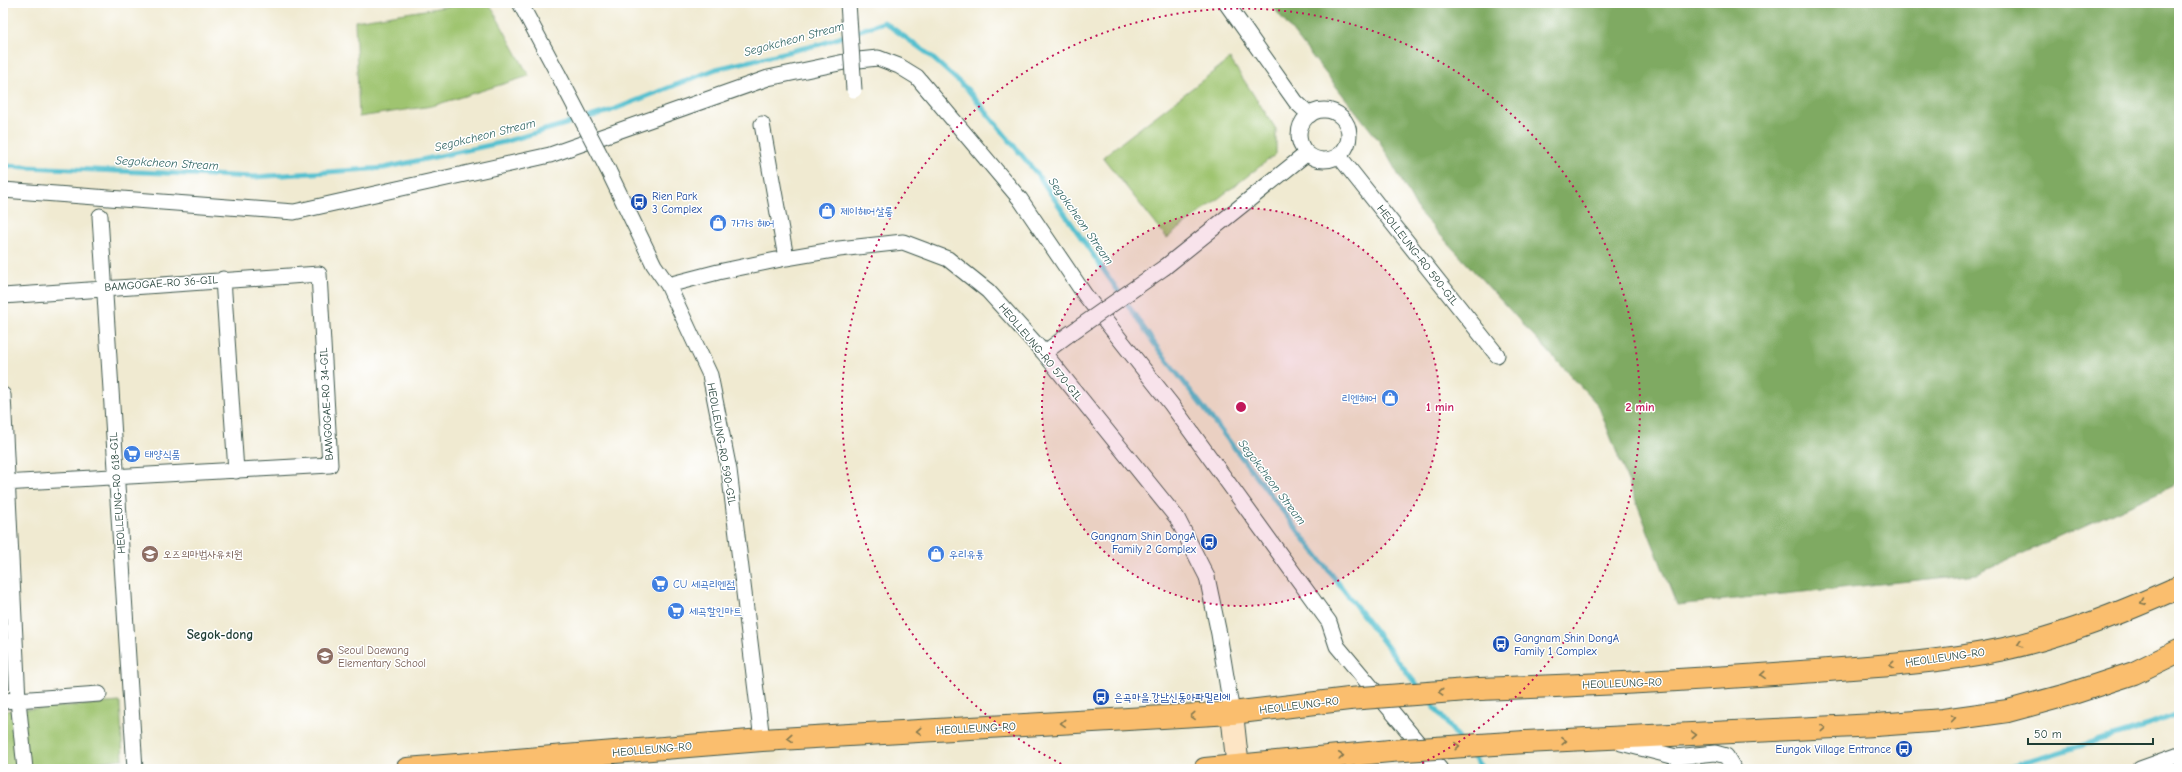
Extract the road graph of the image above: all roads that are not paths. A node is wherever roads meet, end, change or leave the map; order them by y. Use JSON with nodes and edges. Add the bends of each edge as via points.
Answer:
{"nodes":[{"id":1,"x":520,"y":3,"type":"edge"},
{"id":2,"x":848,"y":3,"type":"edge"},
{"id":3,"x":1226,"y":3,"type":"edge"},
{"id":4,"x":854,"y":90,"type":"dead end"},
{"id":5,"x":1310,"y":115,"type":"junction"},
{"id":6,"x":762,"y":124,"type":"dead end"},
{"id":7,"x":1306,"y":154,"type":"junction"},
{"id":8,"x":1338,"y":156,"type":"junction"},
{"id":9,"x":3,"y":190,"type":"edge"},
{"id":10,"x":100,"y":216,"type":"dead end"},
{"id":11,"x":786,"y":258,"type":"junction"},
{"id":12,"x":319,"y":274,"type":"joint"},
{"id":13,"x":223,"y":279,"type":"junction"},
{"id":14,"x":668,"y":285,"type":"junction"},
{"id":15,"x":104,"y":288,"type":"junction"},
{"id":16,"x":3,"y":296,"type":"edge"},
{"id":17,"x":1044,"y":352,"type":"junction"},
{"id":18,"x":1497,"y":355,"type":"dead end"},
{"id":19,"x":3,"y":395,"type":"edge"},
{"id":20,"x":236,"y":470,"type":"junction"},
{"id":21,"x":116,"y":477,"type":"junction"},
{"id":22,"x":5,"y":483,"type":"edge"},
{"id":23,"x":2179,"y":587,"type":"edge"},
{"id":24,"x":2179,"y":651,"type":"edge"},
{"id":25,"x":99,"y":694,"type":"dead end"},
{"id":26,"x":18,"y":700,"type":"junction"},
{"id":27,"x":3,"y":701,"type":"edge"},
{"id":28,"x":1232,"y":713,"type":"junction"},
{"id":29,"x":1609,"y":739,"type":"junction"},
{"id":30,"x":762,"y":740,"type":"junction"},
{"id":31,"x":2179,"y":755,"type":"edge"},
{"id":32,"x":1238,"y":768,"type":"edge"},
{"id":33,"x":25,"y":769,"type":"edge"},
{"id":34,"x":135,"y":769,"type":"edge"},
{"id":35,"x":407,"y":769,"type":"edge"},
{"id":36,"x":1205,"y":769,"type":"edge"},
{"id":37,"x":1440,"y":769,"type":"edge"},
{"id":38,"x":1734,"y":769,"type":"edge"},
{"id":39,"x":2140,"y":769,"type":"edge"}],
"edges":[{"from":1,"to":14,"type":"street","name":"HEOLLEUNG-RO 590-GIL","bridge":true,"via":[[608,170],[654,265]]},
{"from":2,"to":4,"type":"street","bridge":true},
{"from":3,"to":5,"type":"street","via":[[1296,102]]},
{"from":5,"to":7,"type":"street","via":[[1303,120],[1298,136]]},
{"from":5,"to":8,"type":"street","via":[[1317,111],[1332,111],[1340,114],[1346,121],[1350,134],[1349,142]]},
{"from":6,"to":11,"type":"street"},
{"from":7,"to":8,"type":"street","via":[[1323,160]]},
{"from":7,"to":17,"type":"street","bridge":true,"via":[[1165,267]]},
{"from":8,"to":18,"type":"street","name":"HEOLLEUNG-RO 590-GIL"},
{"from":9,"to":37,"type":"street","via":[[294,212],[550,155],[768,78],[849,61],[878,58],[899,66],[917,78],[1020,199],[1085,295],[1171,404],[1329,622],[1336,646]]},
{"from":10,"to":15,"type":"street","name":"HEOLLEUNG-RO 618-GIL"},
{"from":11,"to":14,"type":"street","name":"HEOLLEUNG-RO 570-GIL"},
{"from":11,"to":17,"type":"street","name":"HEOLLEUNG-RO 570-GIL","via":[[903,242],[948,259],[988,291]]},
{"from":12,"to":13,"type":"street","name":"BAMGOGAE-RO 36-GIL"},
{"from":12,"to":20,"type":"street","name":"BAMGOGAE-RO 34-GIL","via":[[330,465]]},
{"from":13,"to":15,"type":"street","name":"BAMGOGAE-RO 36-GIL"},
{"from":13,"to":20,"type":"street"},
{"from":14,"to":30,"type":"street","name":"HEOLLEUNG-RO 590-GIL","via":[[710,375],[729,470]]},
{"from":15,"to":16,"type":"street","name":"BAMGOGAE-RO 36-GIL"},
{"from":15,"to":21,"type":"street","name":"HEOLLEUNG-RO 618-GIL"},
{"from":17,"to":28,"type":"street","name":"HEOLLEUNG-RO 570-GIL","via":[[1180,525],[1207,577]]},
{"from":19,"to":22,"type":"street"},
{"from":20,"to":21,"type":"street","name":"BAMGOGAE-RO 34-GIL"},
{"from":21,"to":22,"type":"street","name":"BAMGOGAE-RO 34-GIL"},
{"from":21,"to":34,"type":"street","name":"HEOLLEUNG-RO 618-GIL"},
{"from":22,"to":26,"type":"street"},
{"from":23,"to":28,"type":"main road","name":"HEOLLEUNG-RO","one_way":true,"bridge":true,"via":[[2070,630],[2005,648],[1943,659],[1687,681],[1480,689],[1349,699]]},
{"from":29,"to":24,"type":"main road","one_way":true,"via":[[1876,725],[1943,720],[2008,711],[2134,673]]},
{"from":25,"to":26,"type":"street"},
{"from":26,"to":27,"type":"street"},
{"from":26,"to":33,"type":"street"},
{"from":28,"to":30,"type":"main road","name":"HEOLLEUNG-RO","one_way":true},
{"from":28,"to":32,"type":"street"},
{"from":32,"to":29,"type":"main road","one_way":true,"bridge":true,"via":[[1390,751]]},
{"from":29,"to":38,"type":"street","via":[[1676,757],[1715,753],[1726,756]]},
{"from":30,"to":35,"type":"main road","name":"HEOLLEUNG-RO"},
{"from":31,"to":39,"type":"street"},
{"from":32,"to":36,"type":"main road"}]}
